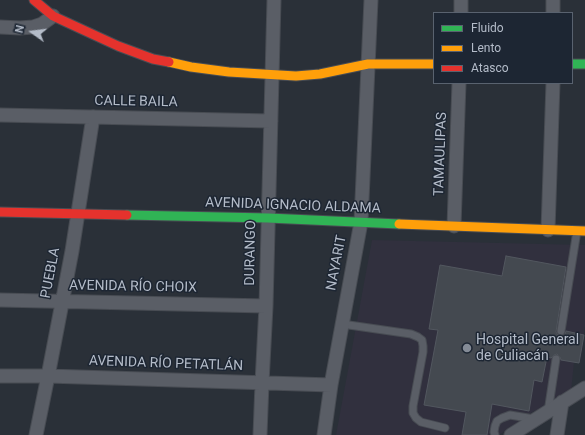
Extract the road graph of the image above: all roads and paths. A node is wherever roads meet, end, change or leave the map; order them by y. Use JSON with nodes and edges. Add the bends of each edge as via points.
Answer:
{"nodes":[{"id":1,"x":34,"y":0,"type":"edge"},
{"id":2,"x":274,"y":0,"type":"edge"},
{"id":3,"x":371,"y":0,"type":"edge"},
{"id":4,"x":461,"y":0,"type":"edge"},
{"id":5,"x":553,"y":0,"type":"edge"},
{"id":6,"x":461,"y":12,"type":"edge"},
{"id":7,"x":553,"y":12,"type":"edge"},
{"id":8,"x":53,"y":16,"type":"junction"},
{"id":9,"x":0,"y":27,"type":"edge"},
{"id":10,"x":368,"y":64,"type":"junction"},
{"id":11,"x":433,"y":64,"type":"edge"},
{"id":12,"x":573,"y":64,"type":"edge"},
{"id":13,"x":585,"y":64,"type":"edge"},
{"id":14,"x":272,"y":76,"type":"junction"},
{"id":15,"x":459,"y":84,"type":"edge"},
{"id":16,"x":552,"y":84,"type":"edge"},
{"id":17,"x":0,"y":115,"type":"edge"},
{"id":18,"x":93,"y":117,"type":"junction"},
{"id":19,"x":271,"y":121,"type":"junction"},
{"id":20,"x":0,"y":212,"type":"edge"},
{"id":21,"x":78,"y":214,"type":"junction"},
{"id":22,"x":268,"y":218,"type":"junction"},
{"id":23,"x":361,"y":222,"type":"junction"},
{"id":24,"x":454,"y":226,"type":"junction"},
{"id":25,"x":548,"y":230,"type":"junction"},
{"id":26,"x":581,"y":231,"type":"edge"},
{"id":27,"x":0,"y":300,"type":"edge"},
{"id":28,"x":62,"y":301,"type":"junction"},
{"id":29,"x":266,"y":306,"type":"junction"},
{"id":30,"x":342,"y":324,"type":"junction"},
{"id":31,"x":561,"y":330,"type":"dead end"},
{"id":32,"x":556,"y":359,"type":"dead end"},
{"id":33,"x":0,"y":376,"type":"edge"},
{"id":34,"x":48,"y":376,"type":"junction"},
{"id":35,"x":262,"y":383,"type":"junction"},
{"id":36,"x":331,"y":384,"type":"junction"},
{"id":37,"x":585,"y":388,"type":"edge"},
{"id":38,"x":562,"y":402,"type":"junction"},
{"id":39,"x":548,"y":412,"type":"junction"},
{"id":40,"x":535,"y":420,"type":"junction"},
{"id":41,"x":445,"y":428,"type":"dead end"},
{"id":42,"x":36,"y":435,"type":"edge"},
{"id":43,"x":260,"y":435,"type":"edge"},
{"id":44,"x":324,"y":435,"type":"edge"},
{"id":45,"x":495,"y":435,"type":"edge"},
{"id":46,"x":511,"y":435,"type":"edge"},
{"id":47,"x":557,"y":435,"type":"edge"}],
"edges":[{"from":1,"to":8,"type":"main road"},
{"from":2,"to":14,"type":"street","name":"DURANGO"},
{"from":3,"to":10,"type":"street","name":"NAYARIT"},
{"from":4,"to":6,"type":"street"},
{"from":5,"to":7,"type":"street"},
{"from":8,"to":9,"type":"street","via":[[33,27]]},
{"from":8,"to":14,"type":"main road","via":[[153,59],[191,67]]},
{"from":10,"to":11,"type":"main road"},
{"from":10,"to":14,"type":"main road","via":[[320,74]]},
{"from":10,"to":23,"type":"street","name":"NAYARIT"},
{"from":12,"to":13,"type":"main road"},
{"from":14,"to":19,"type":"street","name":"DURANGO"},
{"from":15,"to":24,"type":"street","name":"TAMAULIPAS"},
{"from":16,"to":25,"type":"street"},
{"from":17,"to":18,"type":"street","name":"CALLE BAILA"},
{"from":18,"to":19,"type":"street","name":"CALLE BAILA"},
{"from":18,"to":21,"type":"street","name":"PUEBLA"},
{"from":19,"to":22,"type":"street","name":"DURANGO"},
{"from":20,"to":21,"type":"main road","name":"AVENIDA IGNACIO ALDAMA"},
{"from":21,"to":22,"type":"main road","name":"AVENIDA IGNACIO ALDAMA"},
{"from":21,"to":28,"type":"street","name":"PUEBLA"},
{"from":22,"to":23,"type":"main road","name":"AVENIDA IGNACIO ALDAMA"},
{"from":22,"to":29,"type":"street","name":"DURANGO"},
{"from":23,"to":24,"type":"main road","name":"AVENIDA IGNACIO ALDAMA"},
{"from":23,"to":30,"type":"street","name":"NAYARIT"},
{"from":24,"to":25,"type":"main road","name":"AVENIDA IGNACIO ALDAMA"},
{"from":25,"to":26,"type":"main road","name":"AVENIDA IGNACIO ALDAMA"},
{"from":26,"to":31,"type":"lane"},
{"from":27,"to":28,"type":"street","name":"AVENIDA RÍO CHOIX"},
{"from":28,"to":29,"type":"street","name":"AVENIDA RÍO CHOIX"},
{"from":28,"to":34,"type":"street","name":"PUEBLA"},
{"from":29,"to":35,"type":"street","name":"DURANGO"},
{"from":30,"to":36,"type":"street","name":"NAYARIT"},
{"from":30,"to":41,"type":"lane","via":[[411,334],[422,340],[423,352],[413,413],[421,422]]},
{"from":32,"to":39,"type":"lane"},
{"from":33,"to":34,"type":"street","name":"AVENIDA RÍO PETATLÁN"},
{"from":34,"to":35,"type":"street","name":"AVENIDA RÍO PETATLÁN"},
{"from":34,"to":42,"type":"street","name":"PUEBLA"},
{"from":35,"to":36,"type":"street","name":"AVENIDA RÍO PETATLÁN"},
{"from":35,"to":43,"type":"street","name":"DURANGO"},
{"from":36,"to":44,"type":"street","name":"NAYARIT"},
{"from":37,"to":38,"type":"street"},
{"from":38,"to":39,"type":"street"},
{"from":38,"to":47,"type":"street"},
{"from":39,"to":40,"type":"street"},
{"from":40,"to":45,"type":"lane","via":[[510,415],[502,418],[495,426]]},
{"from":40,"to":46,"type":"street"}]}
